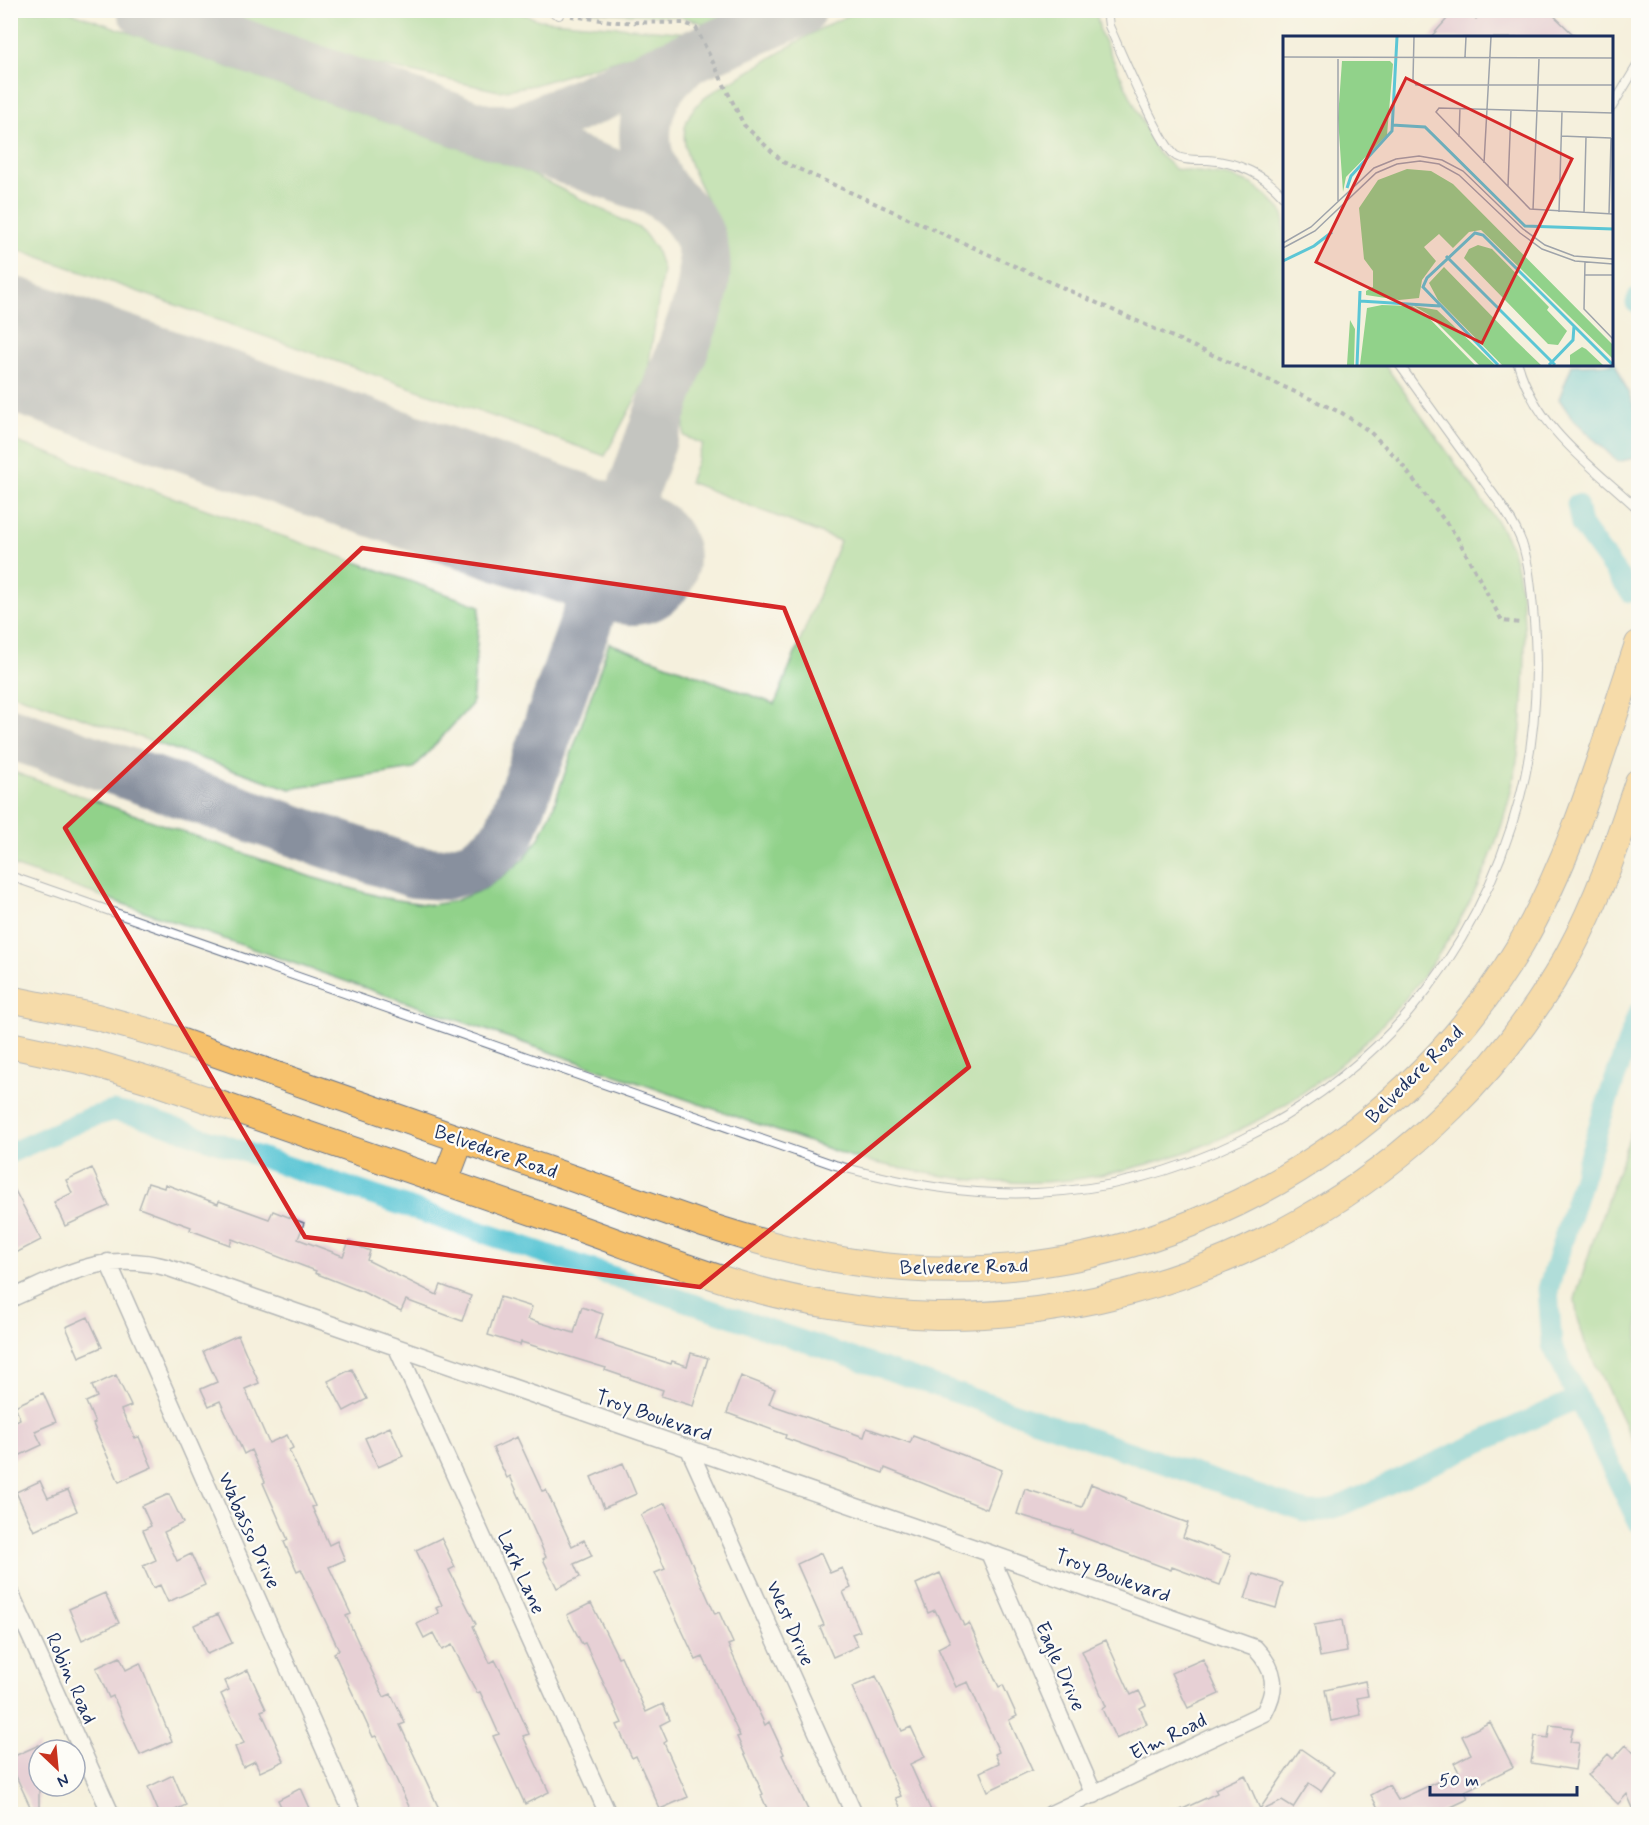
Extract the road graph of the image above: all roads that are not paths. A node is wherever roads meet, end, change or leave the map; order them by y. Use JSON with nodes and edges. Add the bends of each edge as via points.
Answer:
{"nodes":[{"id":1,"x":547,"y":10,"type":"edge"},
{"id":2,"x":1107,"y":10,"type":"edge"},
{"id":3,"x":559,"y":15,"type":"road end"},
{"id":4,"x":1638,"y":64,"type":"edge"},
{"id":5,"x":1613,"y":104,"type":"edge"},
{"id":6,"x":1283,"y":196,"type":"edge"},
{"id":7,"x":1400,"y":366,"type":"edge"},
{"id":8,"x":1519,"y":366,"type":"edge"},
{"id":9,"x":1638,"y":509,"type":"edge"},
{"id":10,"x":1638,"y":644,"type":"edge"},
{"id":11,"x":1638,"y":782,"type":"edge"},
{"id":12,"x":10,"y":876,"type":"edge"},
{"id":13,"x":10,"y":999,"type":"edge"},
{"id":14,"x":10,"y":1046,"type":"edge"},
{"id":15,"x":461,"y":1139,"type":"junction"},
{"id":16,"x":445,"y":1182,"type":"junction"},
{"id":17,"x":108,"y":1262,"type":"junction"},
{"id":18,"x":10,"y":1299,"type":"edge"},
{"id":19,"x":397,"y":1348,"type":"junction"},
{"id":20,"x":689,"y":1449,"type":"junction"},
{"id":21,"x":989,"y":1553,"type":"junction"},
{"id":22,"x":10,"y":1592,"type":"edge"},
{"id":23,"x":1272,"y":1672,"type":"joint"},
{"id":24,"x":1094,"y":1795,"type":"junction"},
{"id":25,"x":111,"y":1815,"type":"edge"},
{"id":26,"x":353,"y":1815,"type":"edge"},
{"id":27,"x":608,"y":1815,"type":"edge"},
{"id":28,"x":854,"y":1815,"type":"edge"},
{"id":29,"x":1051,"y":1815,"type":"edge"}],
"edges":[{"from":1,"to":3,"type":"lane"},
{"from":2,"to":6,"type":"lane","via":[[1109,26],[1173,154],[1254,172]]},
{"from":4,"to":5,"type":"lane"},
{"from":7,"to":12,"type":"lane","via":[[1512,523],[1525,555],[1537,675],[1527,773],[1495,874],[1465,932],[1422,995],[1383,1039],[1313,1098],[1249,1136],[1190,1162],[1083,1189],[1035,1193],[946,1190],[895,1181],[835,1165]]},
{"from":8,"to":9,"type":"lane","via":[[1544,419]]},
{"from":10,"to":15,"type":"main road","name":"Belvedere Road","via":[[1551,885],[1519,946],[1480,1005],[1435,1058],[1360,1127],[1278,1183],[1214,1215],[1114,1250],[1045,1263],[976,1269],[873,1266],[764,1244]]},
{"from":11,"to":16,"type":"main road","via":[[1600,889],[1569,953],[1532,1013],[1465,1094],[1388,1164],[1332,1204],[1262,1243],[1173,1280],[1073,1305],[1004,1313],[932,1316],[827,1305],[716,1276]]},
{"from":13,"to":15,"type":"main road","name":"Belvedere Road","via":[[165,1036]]},
{"from":14,"to":16,"type":"main road","via":[[134,1075]]},
{"from":15,"to":16,"type":"main road"},
{"from":17,"to":18,"type":"street","name":"Troy Boulevard","via":[[78,1269]]},
{"from":17,"to":19,"type":"street","name":"Troy Boulevard","via":[[138,1261],[169,1268]]},
{"from":17,"to":26,"type":"street","name":"Wabasso Drive"},
{"from":19,"to":20,"type":"street","name":"Troy Boulevard"},
{"from":19,"to":27,"type":"street","name":"Lark Lane"},
{"from":20,"to":21,"type":"street","name":"Troy Boulevard"},
{"from":20,"to":28,"type":"street","name":"West Drive"},
{"from":21,"to":23,"type":"street","name":"Troy Boulevard","via":[[1255,1648]]},
{"from":21,"to":24,"type":"street","name":"Eagle Drive"},
{"from":22,"to":25,"type":"street","name":"Robin Road"},
{"from":23,"to":24,"type":"street","name":"Elm Road","via":[[1274,1686],[1264,1713]]},
{"from":24,"to":29,"type":"street","name":"Elm Road"}]}
